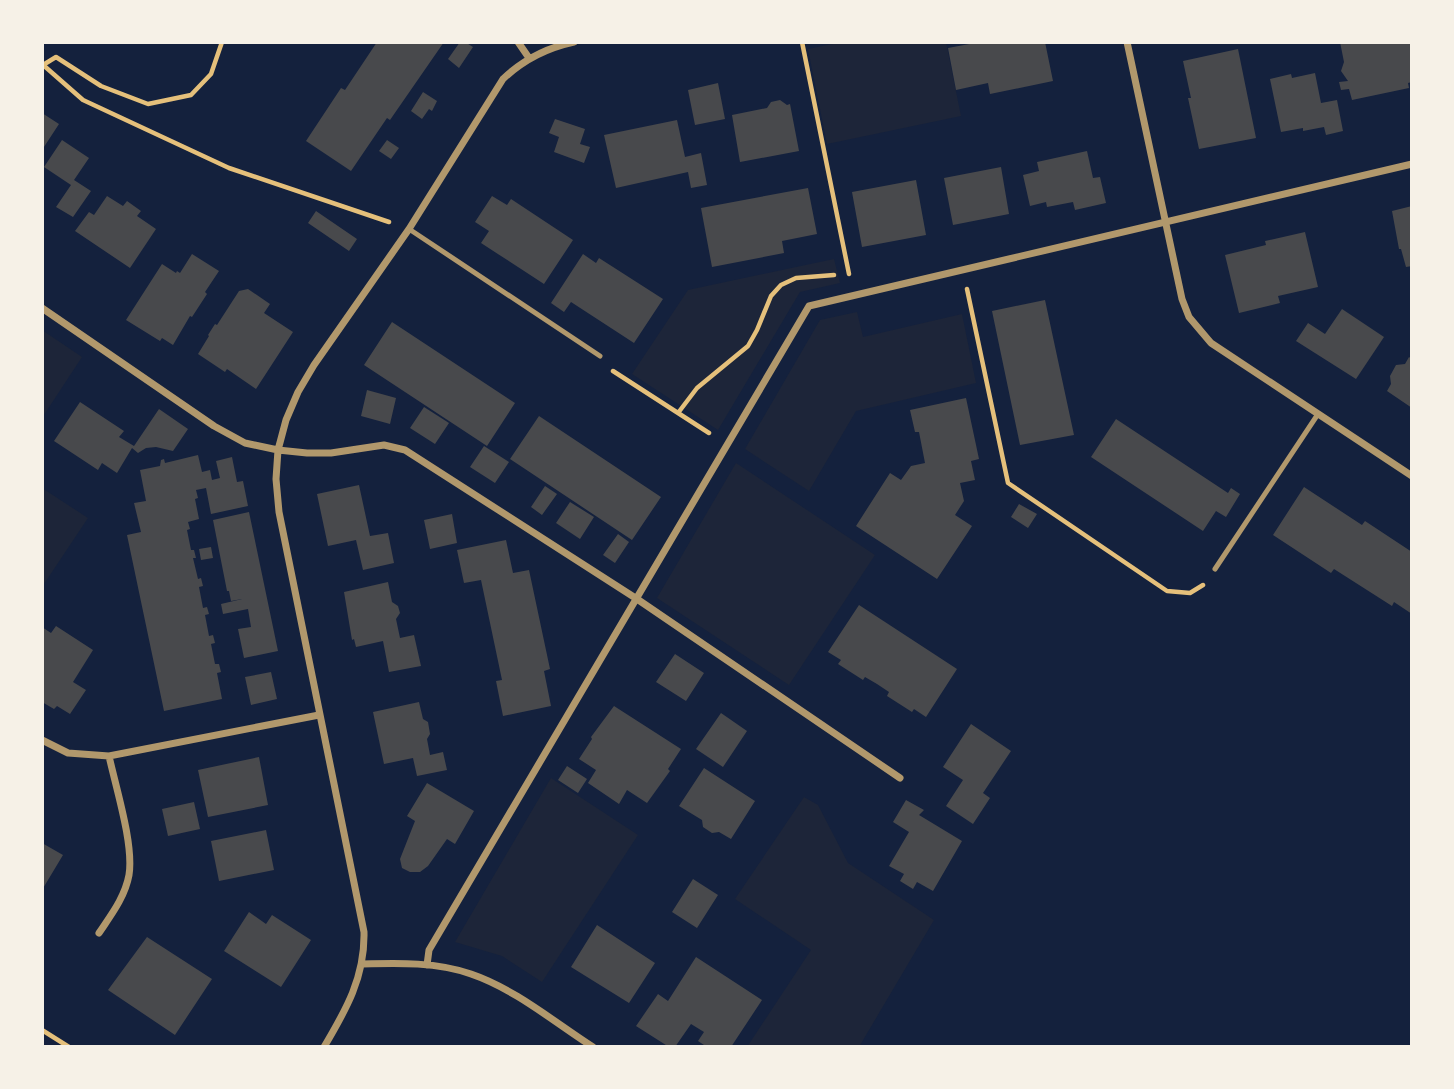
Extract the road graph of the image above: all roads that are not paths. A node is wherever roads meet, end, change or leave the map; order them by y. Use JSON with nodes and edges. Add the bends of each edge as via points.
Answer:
{"nodes":[{"id":1,"x":518,"y":42,"type":"edge"},
{"id":2,"x":574,"y":42,"type":"edge"},
{"id":3,"x":1127,"y":42,"type":"edge"},
{"id":4,"x":529,"y":58,"type":"junction"},
{"id":5,"x":1412,"y":164,"type":"edge"},
{"id":6,"x":1166,"y":223,"type":"junction"},
{"id":7,"x":409,"y":229,"type":"junction"},
{"id":8,"x":42,"y":308,"type":"edge"},
{"id":9,"x":600,"y":356,"type":"road end"},
{"id":10,"x":1318,"y":414,"type":"junction"},
{"id":11,"x":278,"y":450,"type":"junction"},
{"id":12,"x":1412,"y":476,"type":"edge"},
{"id":13,"x":1215,"y":569,"type":"road end"},
{"id":14,"x":637,"y":599,"type":"junction"},
{"id":15,"x":319,"y":715,"type":"junction"},
{"id":16,"x":42,"y":740,"type":"edge"},
{"id":17,"x":109,"y":756,"type":"junction"},
{"id":18,"x":900,"y":778,"type":"dead end"},
{"id":19,"x":99,"y":933,"type":"dead end"},
{"id":20,"x":363,"y":964,"type":"junction"},
{"id":21,"x":428,"y":965,"type":"junction"},
{"id":22,"x":324,"y":1047,"type":"edge"},
{"id":23,"x":593,"y":1047,"type":"edge"}],
"edges":[{"from":1,"to":4,"type":"street"},
{"from":2,"to":4,"type":"street"},
{"from":3,"to":6,"type":"street"},
{"from":4,"to":7,"type":"street","via":[[503,79]]},
{"from":5,"to":6,"type":"street"},
{"from":6,"to":10,"type":"street","via":[[1182,299],[1199,330],[1211,343]]},
{"from":6,"to":14,"type":"street","via":[[809,306]]},
{"from":7,"to":9,"type":"lane"},
{"from":7,"to":11,"type":"street","via":[[314,365],[286,420]]},
{"from":8,"to":11,"type":"street","via":[[214,426],[245,443]]},
{"from":10,"to":12,"type":"street"},
{"from":10,"to":13,"type":"lane"},
{"from":11,"to":14,"type":"street","via":[[331,453],[384,445],[405,450]]},
{"from":11,"to":15,"type":"street","via":[[279,512]]},
{"from":14,"to":18,"type":"street"},
{"from":14,"to":21,"type":"street","via":[[429,950]]},
{"from":15,"to":17,"type":"street"},
{"from":15,"to":20,"type":"street","via":[[358,896]]},
{"from":16,"to":17,"type":"street","via":[[68,753]]},
{"from":17,"to":19,"type":"street","via":[[128,846],[129,874],[121,900]]},
{"from":20,"to":21,"type":"street"},
{"from":20,"to":22,"type":"street","via":[[353,994]]},
{"from":21,"to":23,"type":"street","via":[[472,974],[502,987]]}]}
